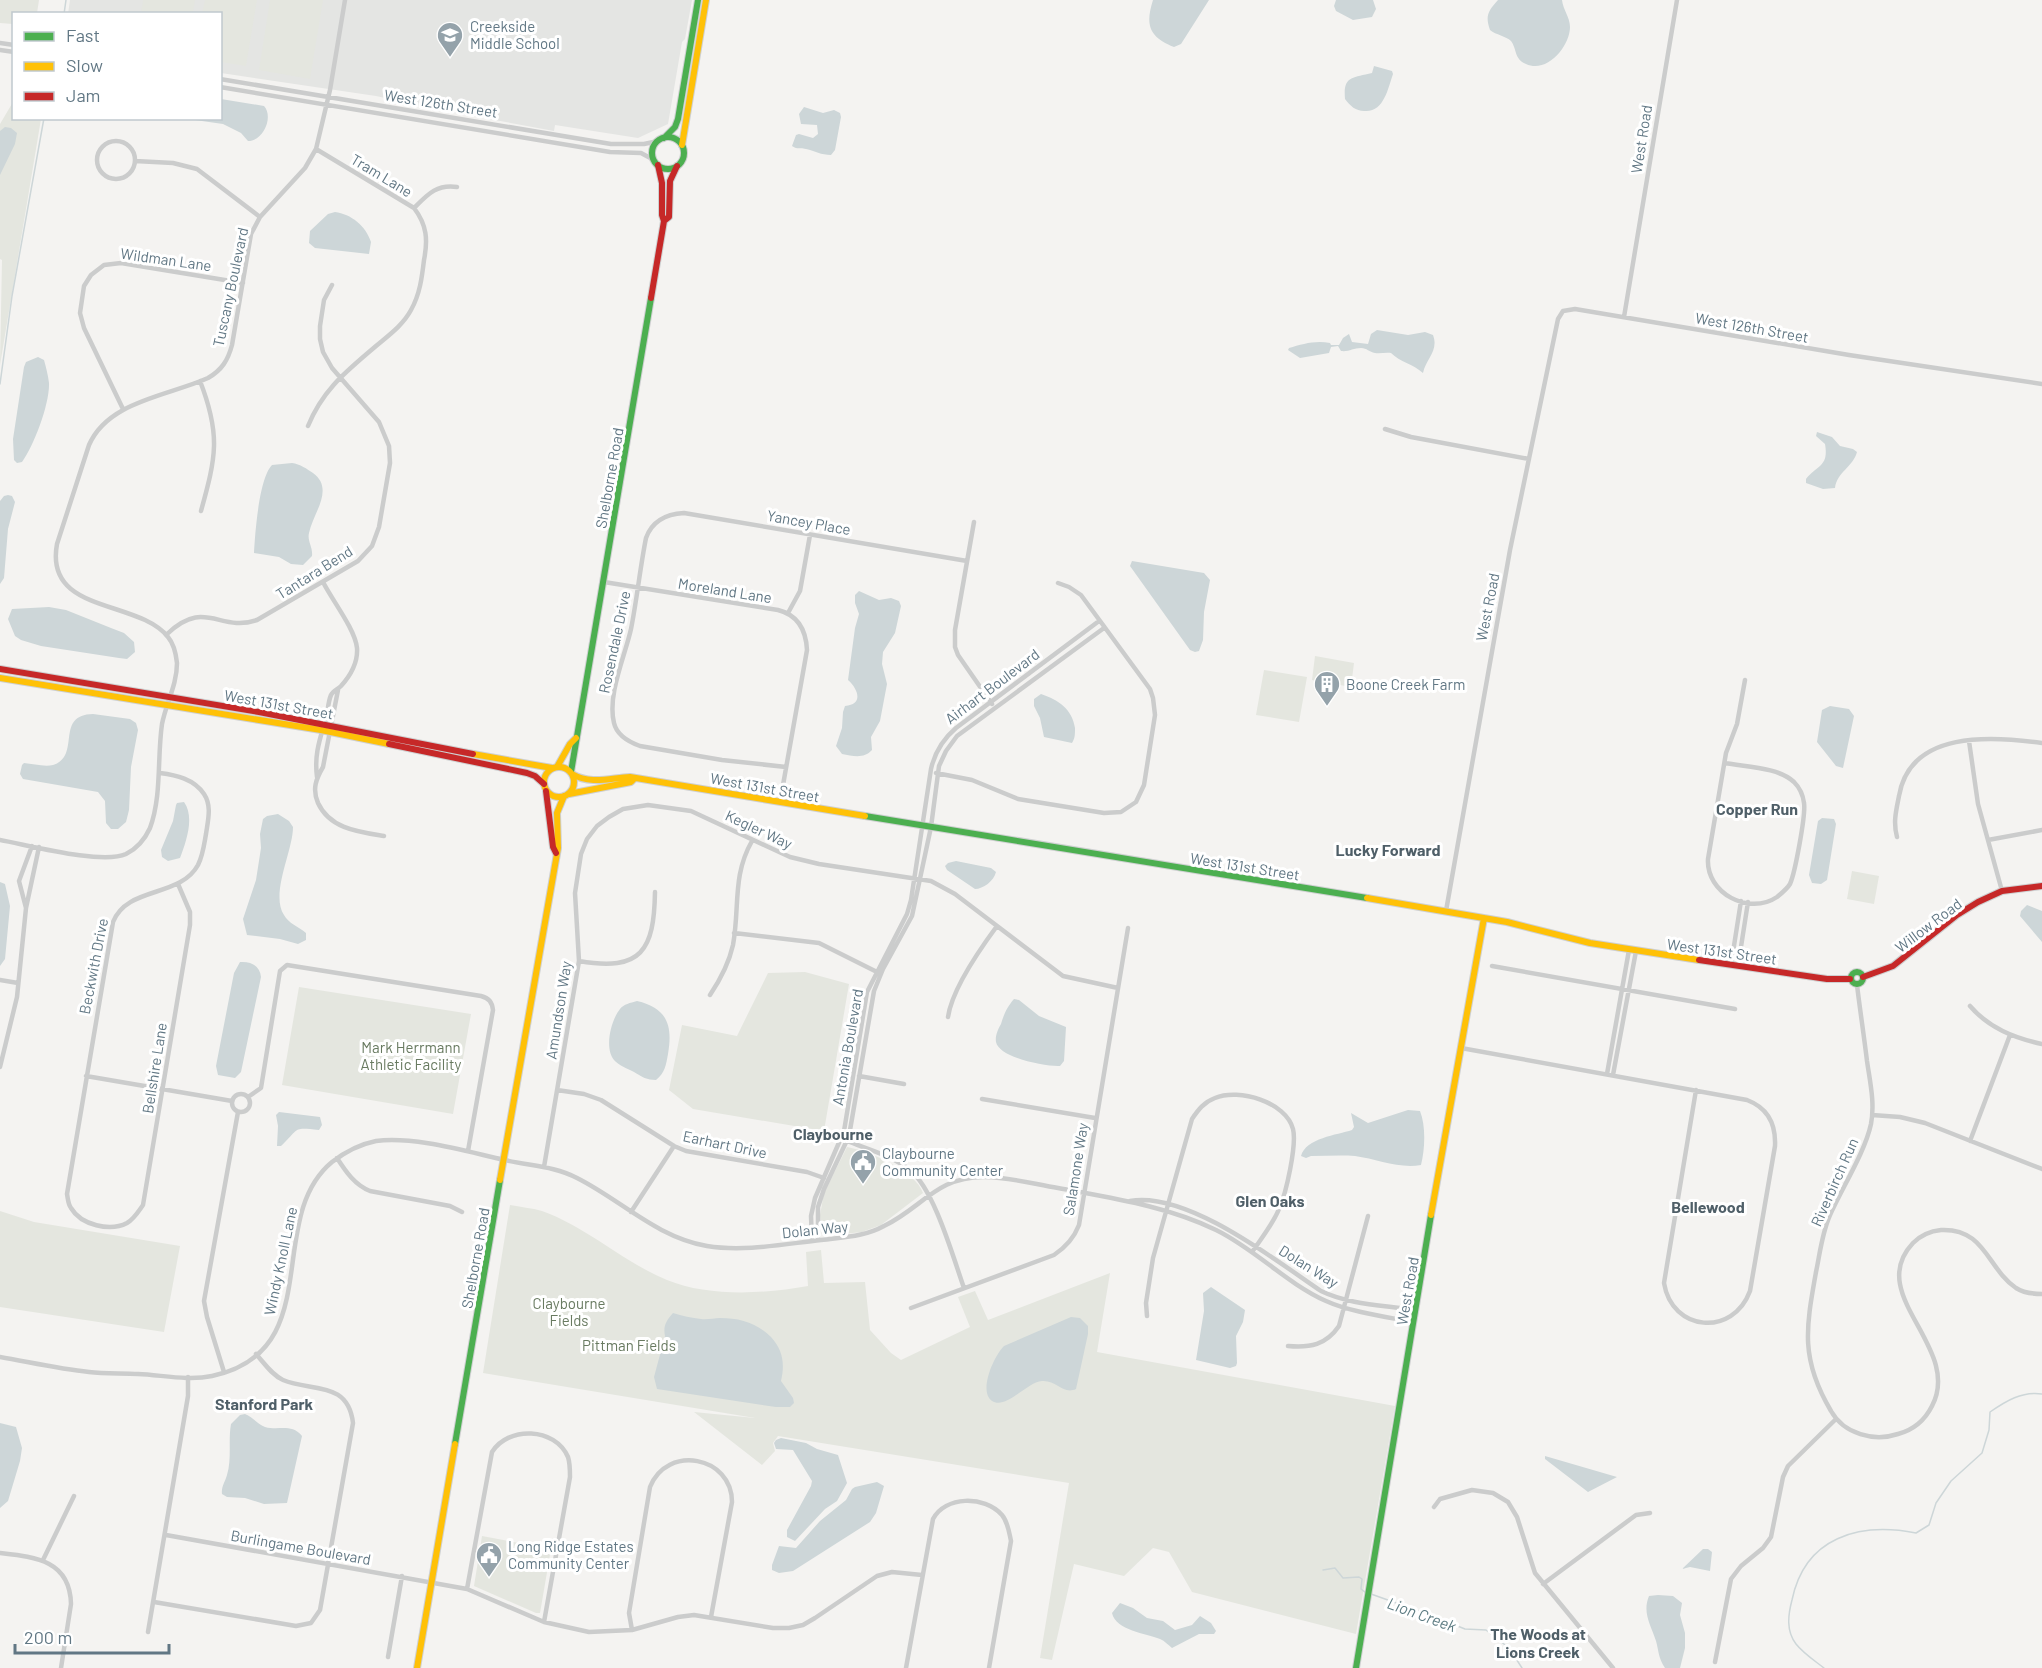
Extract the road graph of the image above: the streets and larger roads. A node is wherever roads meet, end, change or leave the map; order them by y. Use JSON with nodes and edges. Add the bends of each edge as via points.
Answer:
{"nodes":[{"id":1,"x":345,"y":0,"type":"edge"},
{"id":2,"x":698,"y":0,"type":"edge"},
{"id":3,"x":706,"y":0,"type":"edge"},
{"id":4,"x":1677,"y":0,"type":"edge"},
{"id":5,"x":222,"y":79,"type":"edge"},
{"id":6,"x":222,"y":87,"type":"edge"},
{"id":7,"x":327,"y":101,"type":"junction"},
{"id":8,"x":661,"y":140,"type":"junction"},
{"id":9,"x":682,"y":145,"type":"junction"},
{"id":10,"x":316,"y":149,"type":"junction"},
{"id":11,"x":135,"y":161,"type":"junction"},
{"id":12,"x":656,"y":162,"type":"junction"},
{"id":13,"x":676,"y":166,"type":"junction"},
{"id":14,"x":457,"y":187,"type":"dead end"},
{"id":15,"x":414,"y":208,"type":"junction"},
{"id":16,"x":260,"y":217,"type":"junction"},
{"id":17,"x":664,"y":221,"type":"junction"},
{"id":18,"x":243,"y":283,"type":"junction"},
{"id":19,"x":332,"y":285,"type":"dead end"},
{"id":20,"x":1563,"y":311,"type":"joint"},
{"id":21,"x":1624,"y":318,"type":"junction"},
{"id":22,"x":340,"y":377,"type":"junction"},
{"id":23,"x":200,"y":381,"type":"junction"},
{"id":24,"x":2042,"y":384,"type":"edge"},
{"id":25,"x":123,"y":409,"type":"junction"},
{"id":26,"x":308,"y":426,"type":"dead end"},
{"id":27,"x":1385,"y":429,"type":"dead end"},
{"id":28,"x":1528,"y":459,"type":"junction"},
{"id":29,"x":201,"y":511,"type":"dead end"},
{"id":30,"x":974,"y":522,"type":"dead end"},
{"id":31,"x":651,"y":527,"type":"joint"},
{"id":32,"x":810,"y":535,"type":"junction"},
{"id":33,"x":967,"y":561,"type":"junction"},
{"id":34,"x":322,"y":582,"type":"junction"},
{"id":35,"x":604,"y":582,"type":"junction"},
{"id":36,"x":1058,"y":582,"type":"dead end"},
{"id":37,"x":639,"y":588,"type":"junction"},
{"id":38,"x":788,"y":613,"type":"junction"},
{"id":39,"x":1099,"y":621,"type":"junction"},
{"id":40,"x":1104,"y":628,"type":"junction"},
{"id":41,"x":166,"y":634,"type":"junction"},
{"id":42,"x":0,"y":669,"type":"edge"},
{"id":43,"x":0,"y":678,"type":"edge"},
{"id":44,"x":1745,"y":680,"type":"dead end"},
{"id":45,"x":168,"y":702,"type":"junction"},
{"id":46,"x":991,"y":702,"type":"junction"},
{"id":47,"x":995,"y":709,"type":"junction"},
{"id":48,"x":327,"y":728,"type":"junction"},
{"id":49,"x":576,"y":738,"type":"junction"},
{"id":50,"x":1969,"y":741,"type":"junction"},
{"id":51,"x":2042,"y":743,"type":"edge"},
{"id":52,"x":1725,"y":764,"type":"junction"},
{"id":53,"x":554,"y":767,"type":"junction"},
{"id":54,"x":786,"y":767,"type":"junction"},
{"id":55,"x":931,"y":772,"type":"junction"},
{"id":56,"x":160,"y":773,"type":"junction"},
{"id":57,"x":571,"y":773,"type":"junction"},
{"id":58,"x":938,"y":774,"type":"junction"},
{"id":59,"x":317,"y":777,"type":"junction"},
{"id":60,"x":634,"y":779,"type":"junction"},
{"id":61,"x":544,"y":786,"type":"junction"},
{"id":62,"x":566,"y":795,"type":"junction"},
{"id":63,"x":780,"y":802,"type":"junction"},
{"id":64,"x":597,"y":826,"type":"joint"},
{"id":65,"x":923,"y":826,"type":"junction"},
{"id":66,"x":931,"y":827,"type":"junction"},
{"id":67,"x":2042,"y":830,"type":"edge"},
{"id":68,"x":384,"y":836,"type":"dead end"},
{"id":69,"x":1897,"y":837,"type":"dead end"},
{"id":70,"x":0,"y":840,"type":"edge"},
{"id":71,"x":1988,"y":840,"type":"junction"},
{"id":72,"x":753,"y":841,"type":"junction"},
{"id":73,"x":32,"y":846,"type":"junction"},
{"id":74,"x":39,"y":848,"type":"junction"},
{"id":75,"x":556,"y":853,"type":"junction"},
{"id":76,"x":917,"y":879,"type":"junction"},
{"id":77,"x":178,"y":884,"type":"junction"},
{"id":78,"x":2042,"y":886,"type":"edge"},
{"id":79,"x":2002,"y":891,"type":"junction"},
{"id":80,"x":655,"y":892,"type":"dead end"},
{"id":81,"x":1745,"y":901,"type":"junction"},
{"id":82,"x":26,"y":908,"type":"junction"},
{"id":83,"x":1446,"y":911,"type":"junction"},
{"id":84,"x":1484,"y":918,"type":"junction"},
{"id":85,"x":997,"y":926,"type":"junction"},
{"id":86,"x":1128,"y":928,"type":"dead end"},
{"id":87,"x":734,"y":933,"type":"junction"},
{"id":88,"x":1633,"y":951,"type":"junction"},
{"id":89,"x":579,"y":961,"type":"junction"},
{"id":90,"x":1734,"y":965,"type":"junction"},
{"id":91,"x":1492,"y":966,"type":"dead end"},
{"id":92,"x":879,"y":973,"type":"junction"},
{"id":93,"x":1863,"y":977,"type":"junction"},
{"id":94,"x":1850,"y":979,"type":"junction"},
{"id":95,"x":0,"y":980,"type":"edge"},
{"id":96,"x":18,"y":983,"type":"junction"},
{"id":97,"x":1857,"y":985,"type":"junction"},
{"id":98,"x":1118,"y":988,"type":"junction"},
{"id":99,"x":1622,"y":990,"type":"junction"},
{"id":100,"x":1629,"y":991,"type":"junction"},
{"id":101,"x":710,"y":995,"type":"dead end"},
{"id":102,"x":1970,"y":1006,"type":"dead end"},
{"id":103,"x":1735,"y":1009,"type":"dead end"},
{"id":104,"x":948,"y":1017,"type":"dead end"},
{"id":105,"x":2010,"y":1035,"type":"junction"},
{"id":106,"x":2042,"y":1044,"type":"edge"},
{"id":107,"x":1461,"y":1048,"type":"junction"},
{"id":108,"x":0,"y":1066,"type":"edge"},
{"id":109,"x":1607,"y":1074,"type":"junction"},
{"id":110,"x":1613,"y":1075,"type":"junction"},
{"id":111,"x":86,"y":1076,"type":"junction"},
{"id":112,"x":856,"y":1076,"type":"junction"},
{"id":113,"x":904,"y":1084,"type":"dead end"},
{"id":114,"x":163,"y":1089,"type":"junction"},
{"id":115,"x":557,"y":1090,"type":"junction"},
{"id":116,"x":1696,"y":1090,"type":"junction"},
{"id":117,"x":248,"y":1097,"type":"junction"},
{"id":118,"x":982,"y":1099,"type":"dead end"},
{"id":119,"x":232,"y":1101,"type":"junction"},
{"id":120,"x":238,"y":1112,"type":"junction"},
{"id":121,"x":1872,"y":1115,"type":"junction"},
{"id":122,"x":1095,"y":1118,"type":"junction"},
{"id":123,"x":844,"y":1140,"type":"junction"},
{"id":124,"x":1971,"y":1141,"type":"junction"},
{"id":125,"x":674,"y":1146,"type":"junction"},
{"id":126,"x":468,"y":1151,"type":"junction"},
{"id":127,"x":338,"y":1158,"type":"junction"},
{"id":128,"x":504,"y":1160,"type":"junction"},
{"id":129,"x":544,"y":1167,"type":"junction"},
{"id":130,"x":2042,"y":1169,"type":"edge"},
{"id":131,"x":826,"y":1179,"type":"junction"},
{"id":132,"x":1084,"y":1193,"type":"junction"},
{"id":133,"x":929,"y":1195,"type":"junction"},
{"id":134,"x":1130,"y":1202,"type":"junction"},
{"id":135,"x":1168,"y":1205,"type":"junction"},
{"id":136,"x":462,"y":1212,"type":"dead end"},
{"id":137,"x":631,"y":1212,"type":"junction"},
{"id":138,"x":1167,"y":1212,"type":"junction"},
{"id":139,"x":1368,"y":1216,"type":"dead end"},
{"id":140,"x":99,"y":1226,"type":"joint"},
{"id":141,"x":818,"y":1240,"type":"junction"},
{"id":142,"x":812,"y":1241,"type":"junction"},
{"id":143,"x":1256,"y":1246,"type":"junction"},
{"id":144,"x":1252,"y":1252,"type":"junction"},
{"id":145,"x":964,"y":1288,"type":"junction"},
{"id":146,"x":2042,"y":1294,"type":"edge"},
{"id":147,"x":1346,"y":1300,"type":"junction"},
{"id":148,"x":1345,"y":1307,"type":"junction"},
{"id":149,"x":911,"y":1308,"type":"dead end"},
{"id":150,"x":1415,"y":1310,"type":"junction"},
{"id":151,"x":1147,"y":1316,"type":"dead end"},
{"id":152,"x":1413,"y":1322,"type":"junction"},
{"id":153,"x":1288,"y":1346,"type":"dead end"},
{"id":154,"x":256,"y":1354,"type":"junction"},
{"id":155,"x":0,"y":1357,"type":"edge"},
{"id":156,"x":224,"y":1372,"type":"junction"},
{"id":157,"x":188,"y":1377,"type":"junction"},
{"id":158,"x":1836,"y":1419,"type":"junction"},
{"id":159,"x":74,"y":1496,"type":"dead end"},
{"id":160,"x":1434,"y":1508,"type":"dead end"},
{"id":161,"x":1650,"y":1513,"type":"dead end"},
{"id":162,"x":165,"y":1535,"type":"junction"},
{"id":163,"x":0,"y":1553,"type":"edge"},
{"id":164,"x":44,"y":1560,"type":"junction"},
{"id":165,"x":329,"y":1564,"type":"junction"},
{"id":166,"x":922,"y":1575,"type":"junction"},
{"id":167,"x":402,"y":1576,"type":"junction"},
{"id":168,"x":431,"y":1584,"type":"junction"},
{"id":169,"x":1543,"y":1584,"type":"junction"},
{"id":170,"x":467,"y":1589,"type":"junction"},
{"id":171,"x":154,"y":1602,"type":"junction"},
{"id":172,"x":711,"y":1617,"type":"junction"},
{"id":173,"x":544,"y":1623,"type":"junction"},
{"id":174,"x":632,"y":1630,"type":"junction"},
{"id":175,"x":148,"y":1632,"type":"dead end"},
{"id":176,"x":388,"y":1657,"type":"dead end"},
{"id":177,"x":1715,"y":1662,"type":"dead end"},
{"id":178,"x":61,"y":1668,"type":"edge"},
{"id":179,"x":417,"y":1668,"type":"edge"},
{"id":180,"x":906,"y":1668,"type":"edge"},
{"id":181,"x":989,"y":1668,"type":"edge"},
{"id":182,"x":1356,"y":1668,"type":"edge"},
{"id":183,"x":1613,"y":1668,"type":"edge"}],
"edges":[{"from":1,"to":7,"type":"street","name":"Tuscany Boulevard"},
{"from":2,"to":8,"type":"street","via":[[678,119]]},
{"from":3,"to":9,"type":"street"},
{"from":4,"to":21,"type":"street","name":"West Road"},
{"from":5,"to":7,"type":"street","name":"West 126th Street"},
{"from":6,"to":7,"type":"street","name":"West 126th Street"},
{"from":7,"to":8,"type":"street","name":"West 126th Street","via":[[611,144]]},
{"from":7,"to":10,"type":"street","name":"Tuscany Boulevard"},
{"from":7,"to":12,"type":"street","name":"West 126th Street","via":[[610,152],[641,153]]},
{"from":8,"to":9,"type":"street","via":[[673,138]]},
{"from":8,"to":12,"type":"street","via":[[652,151]]},
{"from":9,"to":13,"type":"street","via":[[684,155]]},
{"from":10,"to":15,"type":"street","name":"Tram Lane"},
{"from":10,"to":16,"type":"street","name":"Tuscany Boulevard","via":[[300,175]]},
{"from":11,"to":11,"type":"street","via":[[127,145],[115,142],[102,147],[97,161],[102,173],[113,179],[126,176]]},
{"from":11,"to":16,"type":"street","via":[[197,169]]},
{"from":12,"to":13,"type":"street","via":[[669,169]]},
{"from":12,"to":17,"type":"street","name":"Shelborne Road","via":[[662,183]]},
{"from":13,"to":17,"type":"street","name":"Shelborne Road","via":[[670,181],[669,217]]},
{"from":14,"to":15,"type":"street","via":[[435,188]]},
{"from":15,"to":22,"type":"street","name":"Tram Lane","via":[[427,240],[412,309],[399,327]]},
{"from":16,"to":18,"type":"street","name":"Tuscany Boulevard","via":[[251,234]]},
{"from":17,"to":35,"type":"street","name":"Shelborne Road"},
{"from":18,"to":23,"type":"street","name":"Tuscany Boulevard","via":[[228,357],[220,370]]},
{"from":18,"to":25,"type":"street","name":"Wildman Lane","via":[[121,262],[94,272],[84,286],[81,319]]},
{"from":19,"to":22,"type":"street","name":"Tantara Bend","via":[[324,300],[320,339],[327,360]]},
{"from":20,"to":21,"type":"street","name":"West 126th Street","via":[[1575,309]]},
{"from":20,"to":28,"type":"street","name":"West Road","via":[[1557,321]]},
{"from":21,"to":24,"type":"street","name":"West 126th Street"},
{"from":22,"to":26,"type":"street","name":"Tram Lane","via":[[317,405]]},
{"from":22,"to":34,"type":"street","name":"Tantara Bend","via":[[384,431],[390,463],[372,546],[358,561]]},
{"from":23,"to":25,"type":"street","name":"Tuscany Boulevard"},
{"from":23,"to":29,"type":"street","via":[[213,419],[215,440],[213,467]]},
{"from":25,"to":41,"type":"street","name":"Tuscany Boulevard","via":[[105,421],[89,445],[57,544],[57,562],[62,578],[74,592],[145,619]]},
{"from":27,"to":28,"type":"street","via":[[1411,438]]},
{"from":28,"to":83,"type":"street","name":"West Road"},
{"from":30,"to":33,"type":"street"},
{"from":31,"to":32,"type":"street","name":"Yancey Place","via":[[664,517],[684,513]]},
{"from":31,"to":37,"type":"street","name":"Rosendale Drive"},
{"from":32,"to":33,"type":"street","name":"Yancey Place"},
{"from":32,"to":38,"type":"street","via":[[800,591]]},
{"from":33,"to":46,"type":"street","via":[[955,647]]},
{"from":34,"to":41,"type":"street","name":"Tantara Bend","via":[[257,620],[243,623],[193,617]]},
{"from":34,"to":48,"type":"street","via":[[357,646],[356,658],[339,689]]},
{"from":35,"to":37,"type":"street","name":"Moreland Lane"},
{"from":35,"to":49,"type":"street","name":"Shelborne Road"},
{"from":36,"to":39,"type":"street","via":[[1081,595]]},
{"from":37,"to":38,"type":"street","name":"Moreland Lane"},
{"from":37,"to":54,"type":"street","name":"Rosendale Drive","via":[[612,712],[620,735],[640,746]]},
{"from":38,"to":54,"type":"street","name":"Moreland Lane","via":[[801,625],[807,650]]},
{"from":39,"to":40,"type":"street"},
{"from":39,"to":46,"type":"street","name":"Airhart Boulevard"},
{"from":40,"to":47,"type":"street","name":"Airhart Boulevard"},
{"from":40,"to":58,"type":"street","via":[[1150,689],[1155,707],[1144,785],[1129,808],[1104,813],[1018,799],[972,780]]},
{"from":41,"to":45,"type":"street","via":[[177,663]]},
{"from":42,"to":45,"type":"street","name":"West 131st Street"},
{"from":43,"to":45,"type":"street","name":"West 131st Street"},
{"from":44,"to":52,"type":"street"},
{"from":45,"to":48,"type":"street","name":"West 131st Street"},
{"from":45,"to":56,"type":"street","via":[[162,728]]},
{"from":46,"to":47,"type":"street"},
{"from":46,"to":55,"type":"street","name":"Airhart Boulevard","via":[[947,736],[936,752]]},
{"from":47,"to":58,"type":"street","name":"Airhart Boulevard","via":[[951,743]]},
{"from":48,"to":53,"type":"street","name":"West 131st Street","via":[[529,766]]},
{"from":48,"to":59,"type":"street","via":[[315,764]]},
{"from":48,"to":59,"type":"street","via":[[324,767]]},
{"from":48,"to":61,"type":"street","name":"West 131st Street","via":[[535,776]]},
{"from":49,"to":53,"type":"street","name":"Shelborne Road"},
{"from":49,"to":57,"type":"street","name":"Shelborne Road"},
{"from":50,"to":51,"type":"street","via":[[1997,738]]},
{"from":50,"to":69,"type":"street","via":[[1939,747],[1916,761],[1907,772],[1894,824]]},
{"from":50,"to":71,"type":"street","via":[[1978,804]]},
{"from":52,"to":81,"type":"street","via":[[1708,870],[1720,892]]},
{"from":52,"to":81,"type":"street","via":[[1784,775],[1796,784],[1804,805],[1790,883],[1772,900]]},
{"from":53,"to":57,"type":"street"},
{"from":53,"to":61,"type":"street","via":[[545,775]]},
{"from":54,"to":63,"type":"street","name":"Moreland Lane"},
{"from":55,"to":58,"type":"street"},
{"from":55,"to":65,"type":"street","name":"Airhart Boulevard"},
{"from":56,"to":74,"type":"street","via":[[149,830],[139,845],[126,854],[95,857]]},
{"from":56,"to":77,"type":"street","name":"Beckwith Drive","via":[[185,778],[198,786],[209,806],[202,854],[194,870]]},
{"from":57,"to":60,"type":"street","name":"West 131st Street","via":[[586,781]]},
{"from":57,"to":62,"type":"street","via":[[574,786]]},
{"from":58,"to":66,"type":"street","name":"Airhart Boulevard"},
{"from":59,"to":68,"type":"street","via":[[316,798],[327,817],[344,828]]},
{"from":60,"to":62,"type":"street","name":"West 131st Street"},
{"from":60,"to":63,"type":"street","name":"West 131st Street"},
{"from":61,"to":62,"type":"street","via":[[554,796]]},
{"from":61,"to":75,"type":"street","name":"Shelborne Road"},
{"from":62,"to":75,"type":"street","name":"Shelborne Road","via":[[557,810]]},
{"from":63,"to":65,"type":"street","name":"West 131st Street"},
{"from":64,"to":72,"type":"street","name":"Kegler Way","via":[[623,809],[658,806],[691,811]]},
{"from":64,"to":89,"type":"street","name":"Amundson Way","via":[[584,847],[575,883]]},
{"from":65,"to":66,"type":"street","name":"West 131st Street"},
{"from":65,"to":76,"type":"street","name":"Antonia Boulevard"},
{"from":66,"to":76,"type":"street","name":"Antonia Boulevard"},
{"from":66,"to":83,"type":"street","name":"West 131st Street"},
{"from":67,"to":71,"type":"street"},
{"from":70,"to":73,"type":"street"},
{"from":71,"to":79,"type":"street"},
{"from":72,"to":76,"type":"street","name":"Kegler Way","via":[[802,861]]},
{"from":72,"to":87,"type":"street","via":[[740,869]]},
{"from":73,"to":74,"type":"street"},
{"from":73,"to":82,"type":"street","via":[[19,881]]},
{"from":74,"to":82,"type":"street"},
{"from":75,"to":128,"type":"street","name":"Shelborne Road"},
{"from":76,"to":85,"type":"street","name":"Kegler Way","via":[[950,890]]},
{"from":76,"to":92,"type":"street","name":"Antonia Boulevard","via":[[912,916]]},
{"from":77,"to":111,"type":"street","name":"Beckwith Drive","via":[[127,903],[117,912],[106,950]]},
{"from":77,"to":114,"type":"street","name":"Bellshire Lane","via":[[190,912],[190,926]]},
{"from":78,"to":79,"type":"street","name":"Willow Road"},
{"from":79,"to":93,"type":"street","name":"Willow Road","via":[[1957,915],[1893,966]]},
{"from":80,"to":89,"type":"street","via":[[653,928],[645,947],[616,964]]},
{"from":81,"to":90,"type":"street"},
{"from":82,"to":96,"type":"street"},
{"from":83,"to":84,"type":"street","name":"West 131st Street"},
{"from":84,"to":88,"type":"street","name":"West 131st Street"},
{"from":84,"to":107,"type":"street","name":"West Road"},
{"from":85,"to":98,"type":"street","name":"Kegler Way","via":[[1064,976]]},
{"from":85,"to":104,"type":"street","via":[[983,943],[954,996]]},
{"from":86,"to":98,"type":"street","name":"Salamone Way"},
{"from":87,"to":92,"type":"street","via":[[819,943]]},
{"from":87,"to":101,"type":"street","via":[[727,965]]},
{"from":88,"to":90,"type":"street","name":"West 131st Street"},
{"from":88,"to":99,"type":"street"},
{"from":88,"to":100,"type":"street"},
{"from":89,"to":115,"type":"street","name":"Amundson Way"},
{"from":90,"to":94,"type":"street","name":"West 131st Street"},
{"from":91,"to":99,"type":"street"},
{"from":92,"to":112,"type":"street","name":"Antonia Boulevard","via":[[866,1000]]},
{"from":93,"to":94,"type":"street","via":[[1855,972]]},
{"from":93,"to":97,"type":"street"},
{"from":94,"to":97,"type":"street"},
{"from":95,"to":96,"type":"street"},
{"from":96,"to":108,"type":"street"},
{"from":97,"to":121,"type":"street","name":"Riverbirch Run"},
{"from":98,"to":122,"type":"street","name":"Salamone Way"},
{"from":99,"to":100,"type":"street"},
{"from":99,"to":109,"type":"street"},
{"from":100,"to":103,"type":"street"},
{"from":100,"to":110,"type":"street"},
{"from":102,"to":105,"type":"street","via":[[1987,1023]]},
{"from":105,"to":106,"type":"street"},
{"from":105,"to":124,"type":"street"},
{"from":107,"to":109,"type":"street"},
{"from":107,"to":150,"type":"street","name":"West Road"},
{"from":109,"to":110,"type":"street"},
{"from":110,"to":116,"type":"street"},
{"from":111,"to":114,"type":"street"},
{"from":111,"to":140,"type":"street","name":"Beckwith Drive","via":[[67,1194],[69,1207],[88,1223]]},
{"from":112,"to":113,"type":"street"},
{"from":112,"to":123,"type":"street","name":"Antonia Boulevard"},
{"from":114,"to":119,"type":"street"},
{"from":114,"to":140,"type":"street","name":"Bellshire Lane","via":[[143,1205],[128,1222]]},
{"from":115,"to":125,"type":"street","name":"Earhart Drive","via":[[601,1100]]},
{"from":115,"to":129,"type":"street","name":"Amundson Way"},
{"from":116,"to":116,"type":"street","via":[[1664,1283],[1673,1306],[1686,1317],[1718,1322],[1735,1314],[1747,1300],[1775,1136],[1772,1121],[1754,1102]]},
{"from":117,"to":119,"type":"street","via":[[237,1094]]},
{"from":117,"to":120,"type":"street","via":[[249,1108]]},
{"from":117,"to":126,"type":"street","via":[[261,1088],[283,968],[293,965],[481,996],[490,1000],[493,1010]]},
{"from":118,"to":122,"type":"street"},
{"from":119,"to":120,"type":"street"},
{"from":120,"to":156,"type":"street","via":[[204,1301]]},
{"from":121,"to":124,"type":"street","via":[[1916,1120]]},
{"from":121,"to":158,"type":"street","name":"Riverbirch Run","via":[[1866,1141],[1824,1230],[1808,1317],[1809,1358],[1819,1389]]},
{"from":122,"to":132,"type":"street","name":"Salamone Way"},
{"from":123,"to":131,"type":"street","name":"Antonia Boulevard"},
{"from":123,"to":133,"type":"street","via":[[899,1162],[918,1177]]},
{"from":124,"to":130,"type":"street"},
{"from":125,"to":131,"type":"street","name":"Earhart Drive"},
{"from":125,"to":137,"type":"street"},
{"from":126,"to":127,"type":"street","name":"Windy Knoll Lane","via":[[398,1140],[367,1143]]},
{"from":126,"to":128,"type":"street","name":"Windy Knoll Lane"},
{"from":127,"to":136,"type":"street","via":[[363,1188],[450,1206]]},
{"from":127,"to":154,"type":"street","name":"Windy Knoll Lane","via":[[318,1178],[304,1203],[282,1318],[267,1344]]},
{"from":128,"to":129,"type":"street","name":"Dolan Way"},
{"from":128,"to":168,"type":"street","name":"Shelborne Road"},
{"from":129,"to":137,"type":"street","name":"Dolan Way","via":[[575,1177]]},
{"from":131,"to":141,"type":"street","name":"Antonia Boulevard","via":[[818,1207]]},
{"from":131,"to":142,"type":"street","name":"Antonia Boulevard","via":[[815,1198]]},
{"from":132,"to":133,"type":"street","name":"Dolan Way","via":[[982,1177],[950,1182]]},
{"from":132,"to":134,"type":"street","name":"Dolan Way"},
{"from":132,"to":145,"type":"street","name":"Salamone Way","via":[[1075,1234],[1060,1250]]},
{"from":133,"to":141,"type":"street","name":"Dolan Way","via":[[888,1225],[857,1236]]},
{"from":133,"to":145,"type":"street"},
{"from":134,"to":135,"type":"street","name":"Dolan Way"},
{"from":134,"to":138,"type":"street","name":"Dolan Way"},
{"from":135,"to":138,"type":"street"},
{"from":135,"to":143,"type":"street","name":"Dolan Way","via":[[1204,1217]]},
{"from":135,"to":143,"type":"street","via":[[1197,1110],[1228,1095],[1270,1103],[1287,1116],[1294,1142],[1279,1210]]},
{"from":137,"to":142,"type":"street","name":"Dolan Way","via":[[659,1230],[704,1245],[740,1248]]},
{"from":138,"to":144,"type":"street","name":"Dolan Way","via":[[1202,1223]]},
{"from":138,"to":151,"type":"street","via":[[1153,1258]]},
{"from":139,"to":147,"type":"street"},
{"from":141,"to":142,"type":"street","name":"Dolan Way"},
{"from":143,"to":144,"type":"street"},
{"from":143,"to":147,"type":"street","name":"Dolan Way","via":[[1321,1291]]},
{"from":144,"to":148,"type":"street","name":"Dolan Way","via":[[1327,1302]]},
{"from":145,"to":149,"type":"street","name":"Salamone Way"},
{"from":146,"to":158,"type":"street","via":[[2022,1291],[2010,1283],[1972,1238],[1937,1230],[1916,1240],[1901,1264],[1899,1278],[1904,1299],[1937,1367],[1939,1382],[1934,1402],[1914,1427],[1892,1436],[1858,1433]]},
{"from":147,"to":148,"type":"street"},
{"from":147,"to":150,"type":"street","name":"Dolan Way"},
{"from":148,"to":152,"type":"street","name":"Dolan Way"},
{"from":148,"to":153,"type":"street","via":[[1340,1326],[1323,1342],[1310,1347]]},
{"from":150,"to":152,"type":"street","name":"West Road"},
{"from":152,"to":182,"type":"street","name":"West Road"},
{"from":154,"to":156,"type":"street","name":"Windy Knoll Lane"},
{"from":154,"to":165,"type":"street","via":[[277,1377],[325,1388],[341,1397],[352,1415]]},
{"from":155,"to":157,"type":"street","name":"Windy Knoll Lane","via":[[90,1372]]},
{"from":156,"to":157,"type":"street","name":"Windy Knoll Lane"},
{"from":157,"to":162,"type":"street"},
{"from":158,"to":177,"type":"street","via":[[1788,1466],[1769,1541],[1731,1579]]},
{"from":159,"to":164,"type":"street"},
{"from":160,"to":169,"type":"street","via":[[1440,1499],[1465,1491],[1480,1490],[1502,1497],[1515,1511],[1532,1569]]},
{"from":161,"to":169,"type":"street","via":[[1636,1515]]},
{"from":162,"to":165,"type":"street","name":"Burlingame Boulevard"},
{"from":162,"to":171,"type":"street"},
{"from":163,"to":164,"type":"street"},
{"from":164,"to":178,"type":"street","via":[[62,1574],[71,1595]]},
{"from":165,"to":167,"type":"street","name":"Burlingame Boulevard"},
{"from":165,"to":171,"type":"street","via":[[320,1611],[311,1623],[296,1626]]},
{"from":166,"to":172,"type":"street","name":"Burlingame Boulevard","via":[[899,1572],[877,1576],[796,1627],[772,1628]]},
{"from":166,"to":180,"type":"street"},
{"from":166,"to":181,"type":"street","via":[[930,1530],[937,1512],[950,1503],[988,1505],[1006,1522],[1011,1541]]},
{"from":167,"to":168,"type":"street","name":"Burlingame Boulevard"},
{"from":167,"to":176,"type":"street"},
{"from":168,"to":170,"type":"street","name":"Burlingame Boulevard"},
{"from":168,"to":179,"type":"street","name":"Shelborne Road"},
{"from":169,"to":183,"type":"street"},
{"from":170,"to":173,"type":"street","name":"Burlingame Boulevard"},
{"from":170,"to":173,"type":"street","via":[[490,1456],[497,1444],[516,1434],[546,1437],[558,1444],[570,1468]]},
{"from":171,"to":175,"type":"street"},
{"from":172,"to":174,"type":"street","name":"Burlingame Boulevard","via":[[687,1616]]},
{"from":172,"to":174,"type":"street","via":[[732,1490],[715,1468],[702,1463],[673,1462],[656,1475],[651,1487],[629,1613]]},
{"from":173,"to":174,"type":"street","name":"Burlingame Boulevard","via":[[590,1632]]}]}
